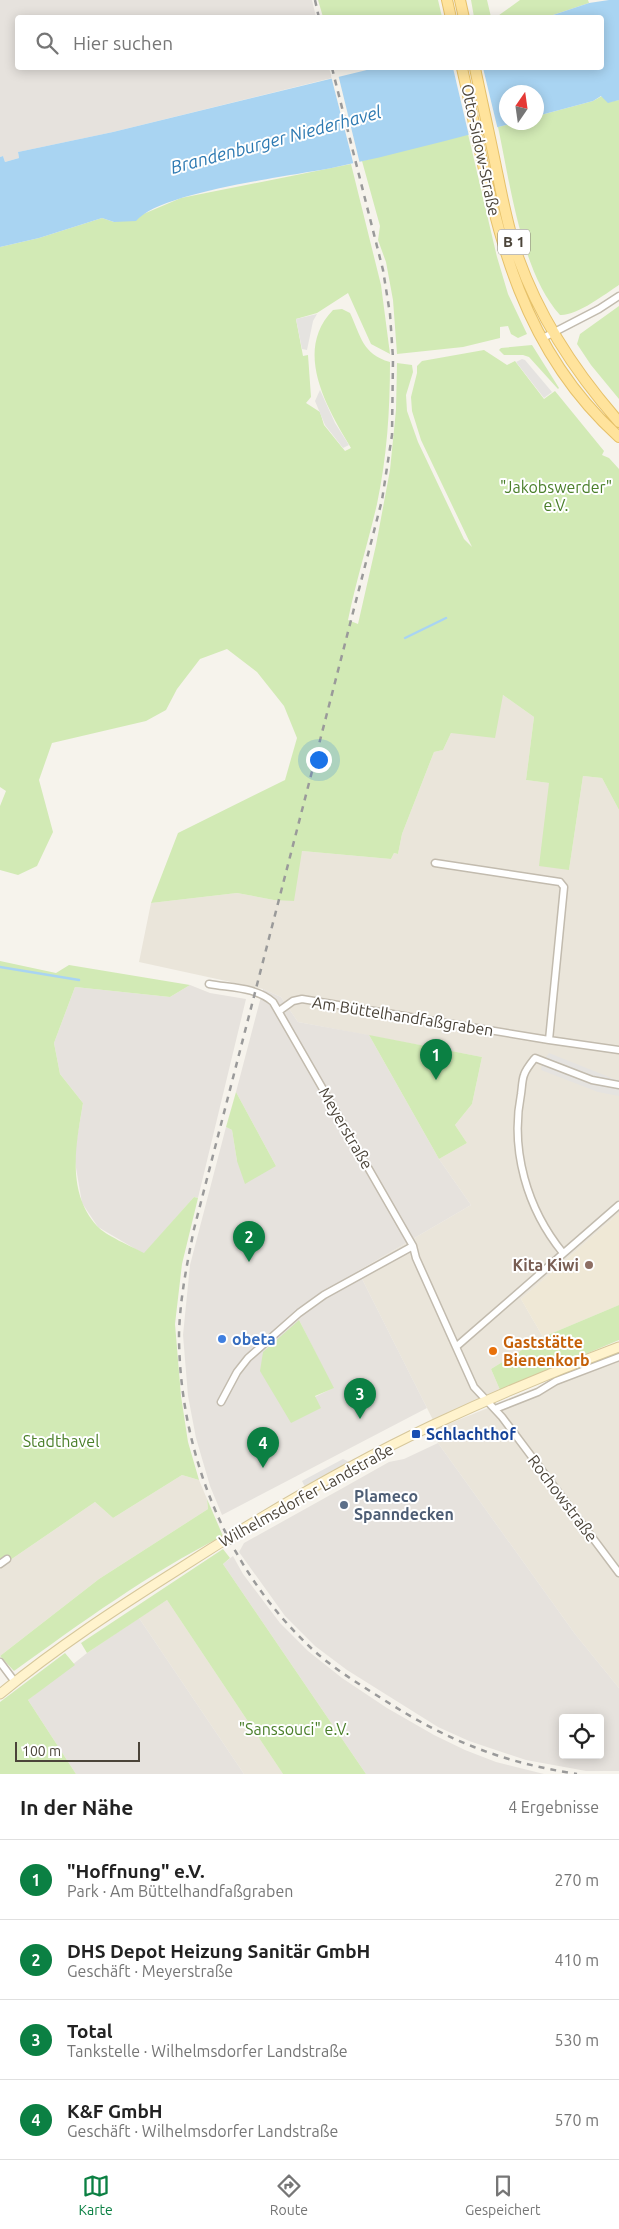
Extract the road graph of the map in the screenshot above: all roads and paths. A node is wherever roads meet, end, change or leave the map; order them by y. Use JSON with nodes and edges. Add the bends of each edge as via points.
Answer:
{"nodes":[{"id":1,"x":447,"y":0,"type":"edge"},
{"id":2,"x":460,"y":0,"type":"edge"},
{"id":3,"x":450,"y":15,"type":"edge"},
{"id":4,"x":463,"y":15,"type":"edge"},
{"id":5,"x":462,"y":70,"type":"edge"},
{"id":6,"x":475,"y":70,"type":"edge"},
{"id":7,"x":619,"y":296,"type":"edge"},
{"id":8,"x":553,"y":334,"type":"junction"},
{"id":9,"x":541,"y":339,"type":"junction"},
{"id":10,"x":619,"y":422,"type":"edge"},
{"id":11,"x":619,"y":437,"type":"edge"},
{"id":12,"x":435,"y":863,"type":"dead end"},
{"id":13,"x":209,"y":984,"type":"dead end"},
{"id":14,"x":279,"y":1011,"type":"junction"},
{"id":15,"x":549,"y":1040,"type":"junction"},
{"id":16,"x":619,"y":1050,"type":"edge"},
{"id":17,"x":619,"y":1085,"type":"edge"},
{"id":18,"x":619,"y":1205,"type":"edge"},
{"id":19,"x":413,"y":1246,"type":"junction"},
{"id":20,"x":563,"y":1253,"type":"junction"},
{"id":21,"x":457,"y":1346,"type":"junction"},
{"id":22,"x":619,"y":1347,"type":"edge"},
{"id":23,"x":619,"y":1357,"type":"edge"},
{"id":24,"x":221,"y":1402,"type":"dead end"},
{"id":25,"x":486,"y":1402,"type":"junction"},
{"id":26,"x":495,"y":1409,"type":"junction"},
{"id":27,"x":6,"y":1559,"type":"dead end"},
{"id":28,"x":0,"y":1564,"type":"edge"},
{"id":29,"x":619,"y":1573,"type":"edge"},
{"id":30,"x":0,"y":1662,"type":"edge"},
{"id":31,"x":15,"y":1682,"type":"junction"},
{"id":32,"x":0,"y":1694,"type":"edge"}],
"edges":[{"from":1,"to":3,"type":"main road"},
{"from":2,"to":4,"type":"main road"},
{"from":5,"to":9,"type":"main road","name":"Otto-Sidow-Straße","number":"B 1","via":[[506,258]]},
{"from":6,"to":8,"type":"main road","name":"Otto-Sidow-Straße","number":"B 1","via":[[518,256]]},
{"from":7,"to":8,"type":"street"},
{"from":8,"to":9,"type":"street"},
{"from":8,"to":10,"type":"main road","name":"Otto-Sidow-Straße","number":"B 1"},
{"from":9,"to":11,"type":"main road","name":"Otto-Sidow-Straße","number":"B 1","via":[[586,402]]},
{"from":12,"to":15,"type":"street","via":[[560,882],[564,886]]},
{"from":13,"to":14,"type":"street","via":[[265,995]]},
{"from":14,"to":15,"type":"street","name":"Am Büttelhandfaßgraben","via":[[292,1002],[302,1000]]},
{"from":14,"to":19,"type":"street","name":"Meyerstraße"},
{"from":15,"to":16,"type":"street","name":"Am Büttelhandfaßgraben"},
{"from":17,"to":20,"type":"street","via":[[592,1080],[535,1058],[524,1075],[519,1102],[519,1155],[530,1194],[550,1236]]},
{"from":18,"to":20,"type":"street"},
{"from":19,"to":21,"type":"street","name":"Meyerstraße"},
{"from":19,"to":24,"type":"street","via":[[324,1295],[299,1313],[248,1358]]},
{"from":20,"to":21,"type":"street"},
{"from":21,"to":25,"type":"street","name":"Meyerstraße","via":[[474,1387]]},
{"from":22,"to":25,"type":"main road","name":"Wilhelmsdorfer Landstraße"},
{"from":23,"to":26,"type":"street"},
{"from":25,"to":26,"type":"street","name":"Rochowstraße"},
{"from":25,"to":31,"type":"main road","name":"Wilhelmsdorfer Landstraße","via":[[435,1424],[266,1515],[128,1601]]},
{"from":26,"to":29,"type":"street","name":"Rochowstraße"},
{"from":27,"to":28,"type":"street"},
{"from":30,"to":31,"type":"street"},
{"from":31,"to":32,"type":"main road","name":"Wilhelmsdorfer Landstraße"}]}
